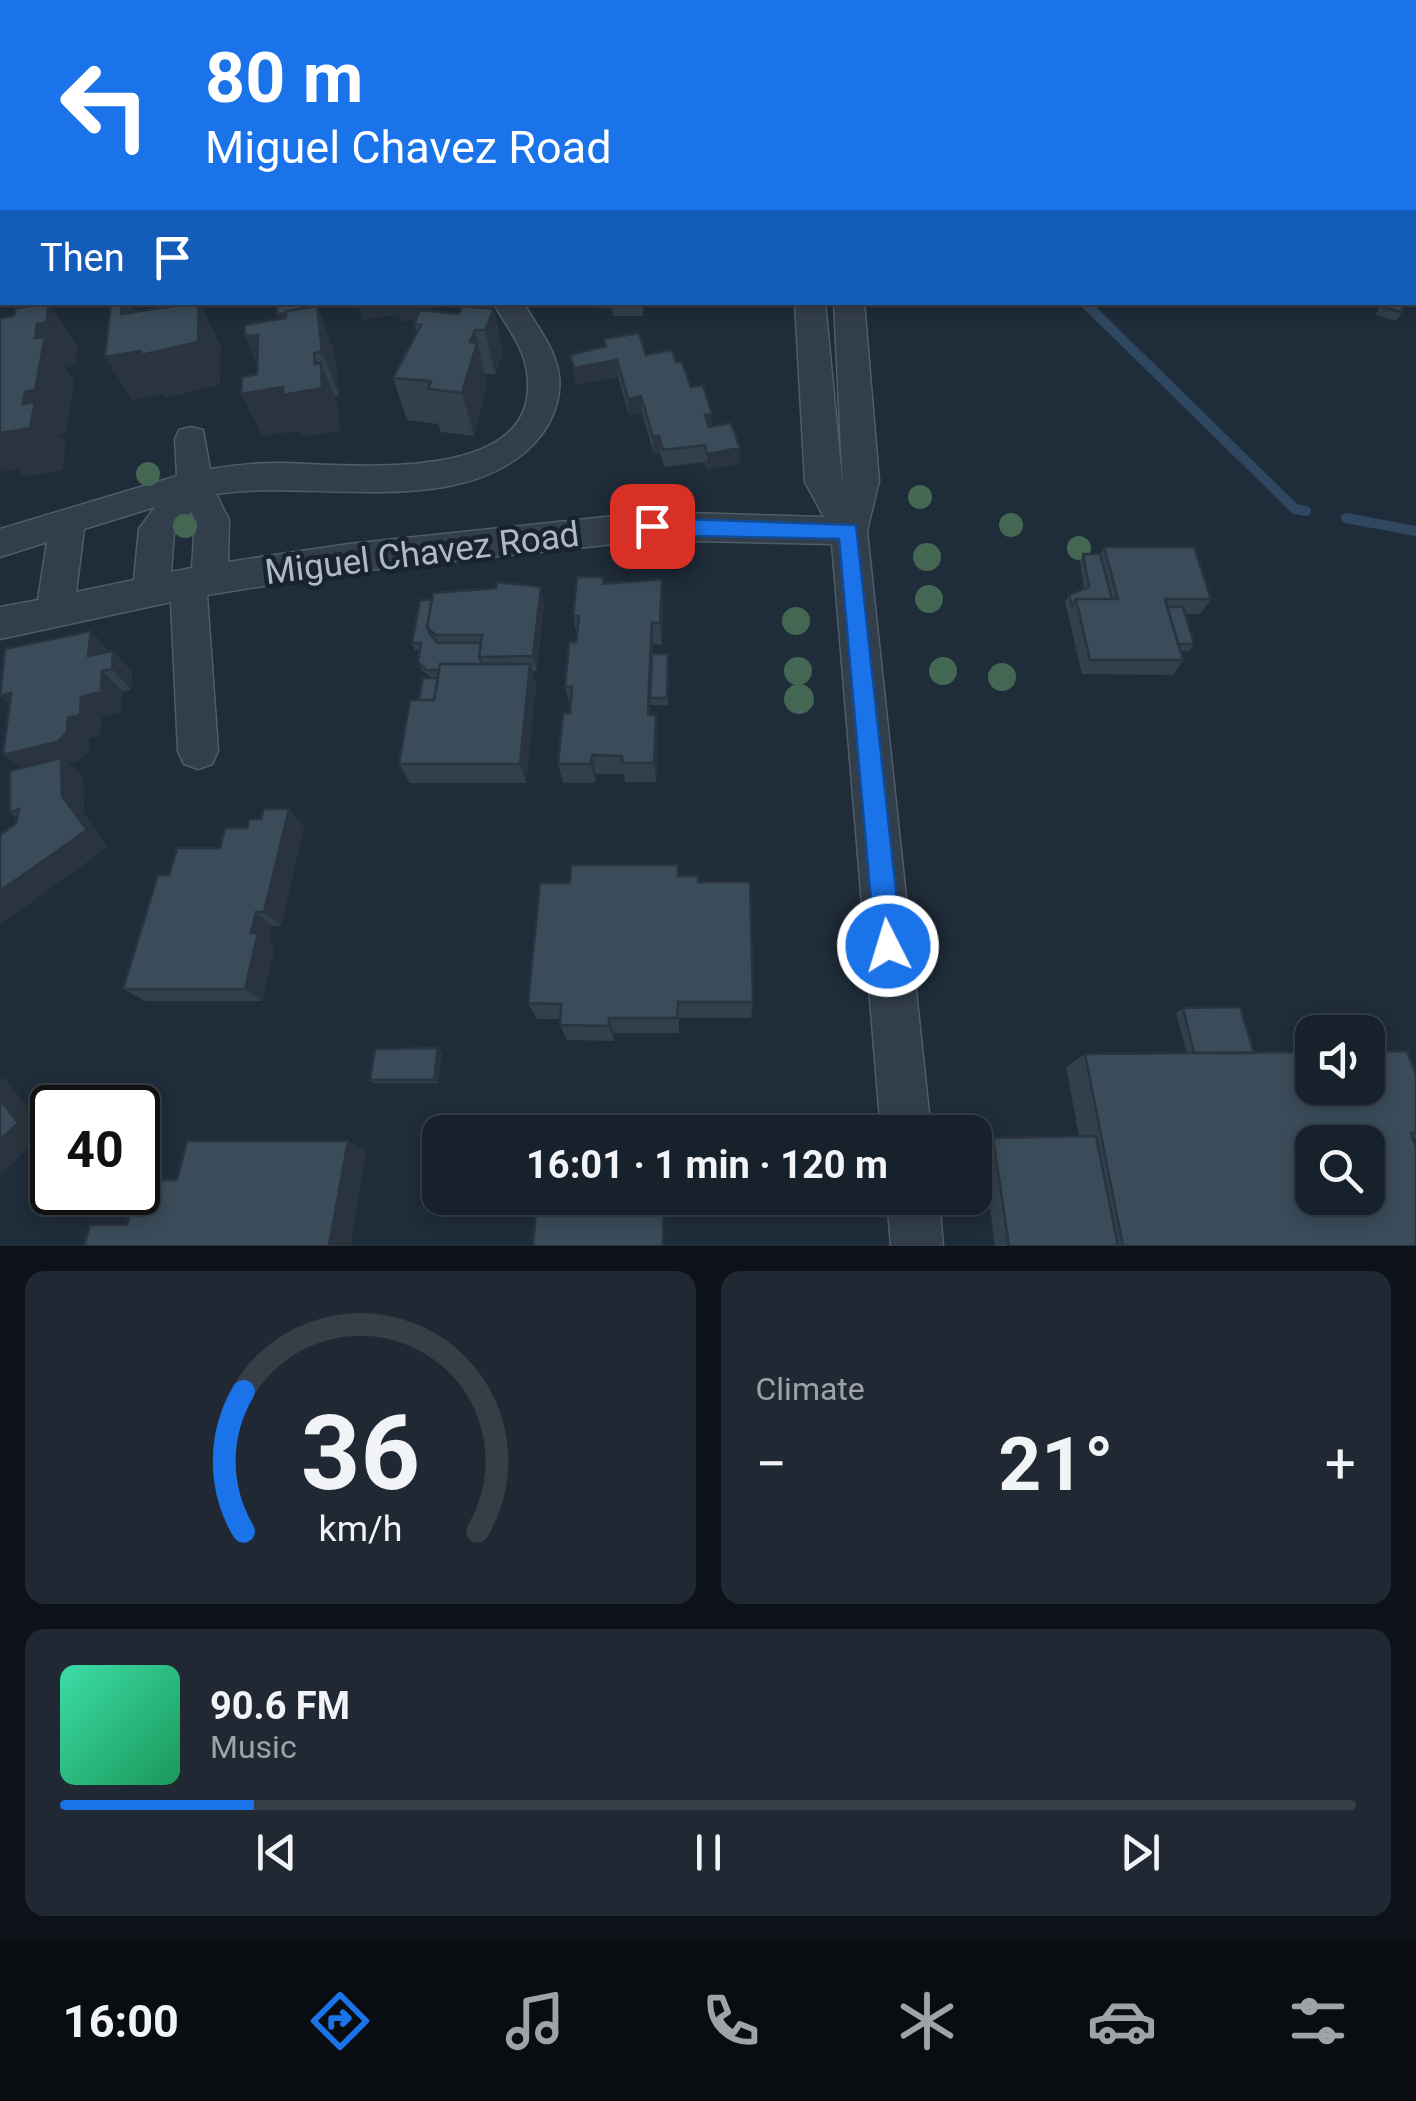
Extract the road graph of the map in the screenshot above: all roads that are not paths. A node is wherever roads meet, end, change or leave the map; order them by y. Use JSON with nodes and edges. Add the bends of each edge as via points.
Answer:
{"nodes":[{"id":1,"x":510,"y":305,"type":"edge"},
{"id":2,"x":810,"y":305,"type":"edge"},
{"id":3,"x":849,"y":305,"type":"edge"},
{"id":4,"x":191,"y":439,"type":"dead end"},
{"id":5,"x":194,"y":484,"type":"junction"},
{"id":6,"x":67,"y":522,"type":"junction"},
{"id":7,"x":848,"y":531,"type":"junction"},
{"id":8,"x":0,"y":543,"type":"edge"},
{"id":9,"x":183,"y":584,"type":"junction"},
{"id":10,"x":55,"y":610,"type":"junction"},
{"id":11,"x":0,"y":622,"type":"edge"},
{"id":12,"x":198,"y":751,"type":"dead end"},
{"id":13,"x":904,"y":1115,"type":"edge"},
{"id":14,"x":915,"y":1215,"type":"edge"},
{"id":15,"x":918,"y":1246,"type":"edge"}],
"edges":[{"from":1,"to":5,"type":"street","via":[[541,362],[544,389],[527,435],[499,456],[426,476],[268,476]]},
{"from":2,"to":7,"type":"street","via":[[822,482]]},
{"from":3,"to":7,"type":"street","via":[[862,480]]},
{"from":4,"to":5,"type":"street"},
{"from":5,"to":6,"type":"street"},
{"from":5,"to":9,"type":"street","via":[[212,520]]},
{"from":5,"to":9,"type":"street","via":[[157,529]]},
{"from":6,"to":8,"type":"street"},
{"from":6,"to":10,"type":"street"},
{"from":7,"to":9,"type":"street","name":"Miguel Chavez Road","via":[[652,526],[349,558]]},
{"from":7,"to":13,"type":"street"},
{"from":9,"to":10,"type":"street","name":"Miguel Chavez Road"},
{"from":9,"to":12,"type":"street"},
{"from":10,"to":11,"type":"street","name":"Miguel Chavez Road"},
{"from":14,"to":15,"type":"street"}]}
